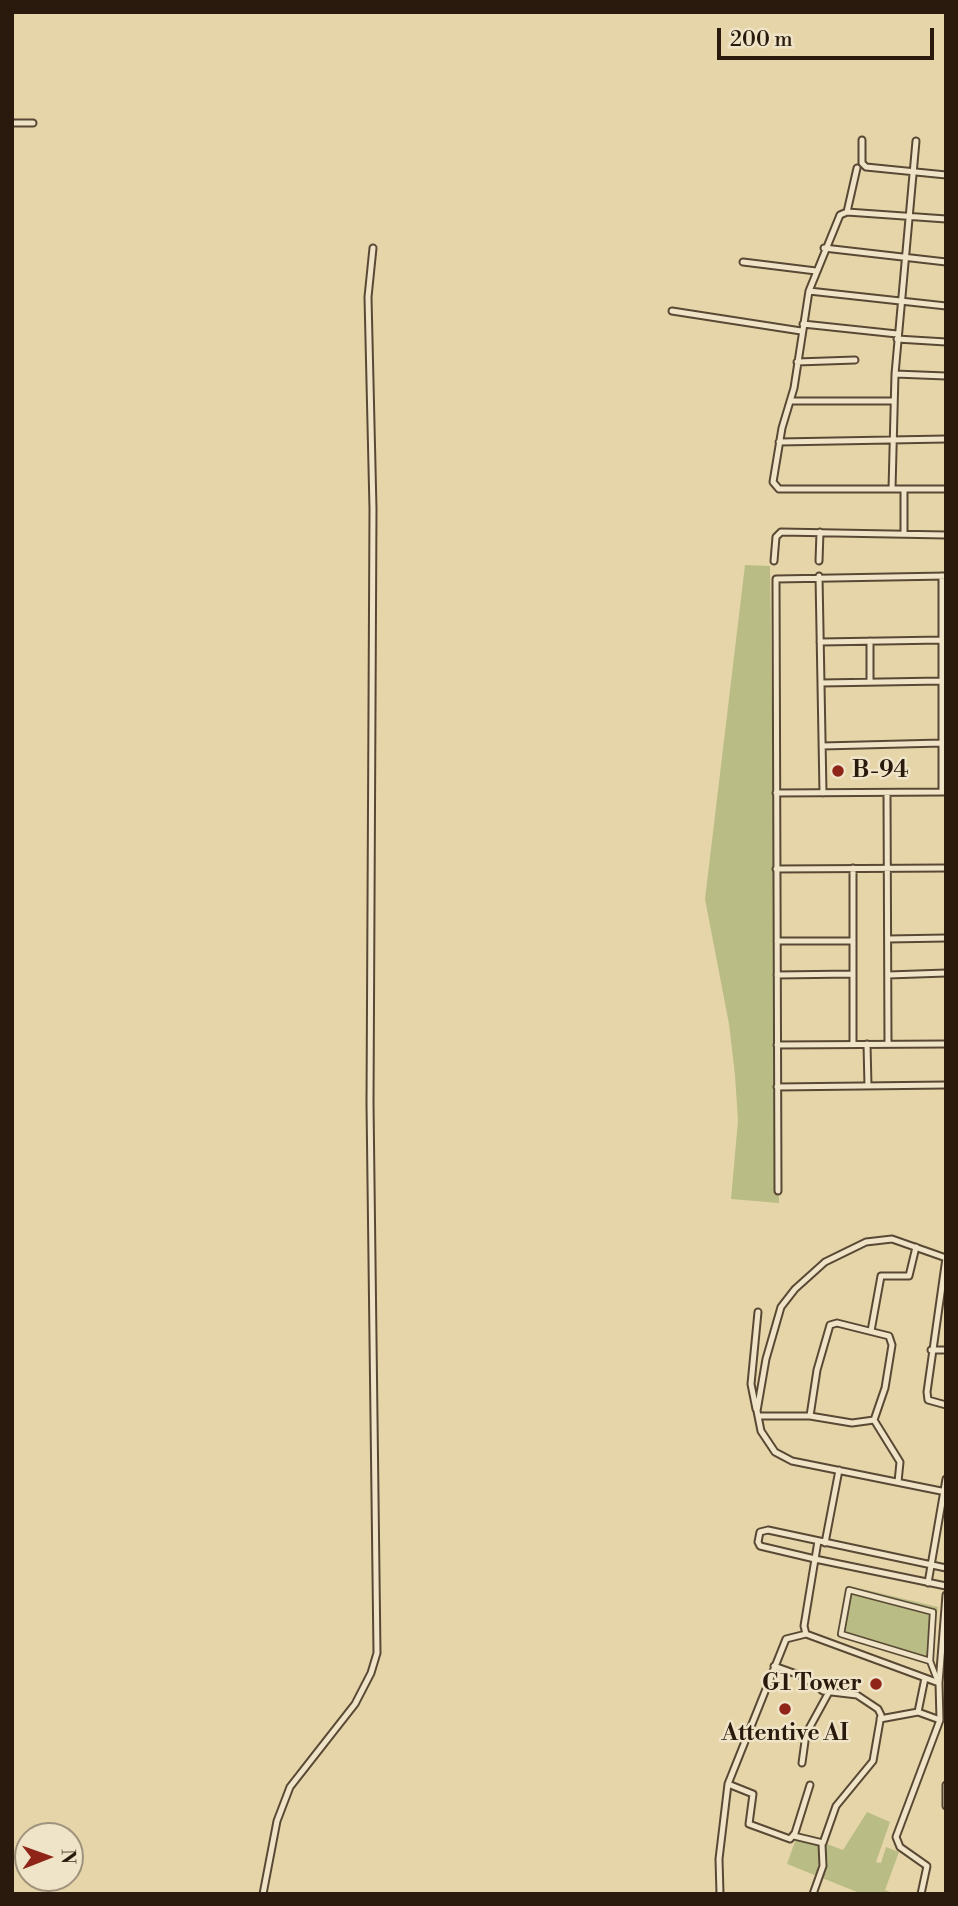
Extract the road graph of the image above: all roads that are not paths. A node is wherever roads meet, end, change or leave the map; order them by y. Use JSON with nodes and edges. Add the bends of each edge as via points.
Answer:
{"nodes":[{"id":1,"x":12,"y":123,"type":"edge"},
{"id":2,"x":33,"y":123,"type":"dead end"},
{"id":3,"x":862,"y":139,"type":"dead end"},
{"id":4,"x":916,"y":141,"type":"dead end"},
{"id":5,"x":857,"y":168,"type":"dead end"},
{"id":6,"x":914,"y":174,"type":"junction"},
{"id":7,"x":946,"y":176,"type":"edge"},
{"id":8,"x":847,"y":212,"type":"junction"},
{"id":9,"x":911,"y":217,"type":"junction"},
{"id":10,"x":946,"y":219,"type":"edge"},
{"id":11,"x":373,"y":248,"type":"dead end"},
{"id":12,"x":824,"y":248,"type":"junction"},
{"id":13,"x":904,"y":260,"type":"junction"},
{"id":14,"x":743,"y":262,"type":"dead end"},
{"id":15,"x":946,"y":262,"type":"edge"},
{"id":16,"x":816,"y":271,"type":"junction"},
{"id":17,"x":810,"y":291,"type":"junction"},
{"id":18,"x":901,"y":301,"type":"junction"},
{"id":19,"x":946,"y":306,"type":"edge"},
{"id":20,"x":672,"y":311,"type":"dead end"},
{"id":21,"x":803,"y":324,"type":"junction"},
{"id":22,"x":801,"y":331,"type":"junction"},
{"id":23,"x":897,"y":337,"type":"junction"},
{"id":24,"x":946,"y":342,"type":"edge"},
{"id":25,"x":855,"y":360,"type":"dead end"},
{"id":26,"x":797,"y":362,"type":"junction"},
{"id":27,"x":895,"y":374,"type":"junction"},
{"id":28,"x":946,"y":376,"type":"edge"},
{"id":29,"x":790,"y":401,"type":"junction"},
{"id":30,"x":893,"y":401,"type":"junction"},
{"id":31,"x":946,"y":439,"type":"edge"},
{"id":32,"x":892,"y":440,"type":"junction"},
{"id":33,"x":779,"y":442,"type":"junction"},
{"id":34,"x":892,"y":489,"type":"junction"},
{"id":35,"x":904,"y":489,"type":"junction"},
{"id":36,"x":946,"y":489,"type":"edge"},
{"id":37,"x":820,"y":533,"type":"junction"},
{"id":38,"x":904,"y":534,"type":"junction"},
{"id":39,"x":946,"y":535,"type":"edge"},
{"id":40,"x":774,"y":561,"type":"dead end"},
{"id":41,"x":819,"y":562,"type":"dead end"},
{"id":42,"x":819,"y":576,"type":"junction"},
{"id":43,"x":944,"y":576,"type":"edge"},
{"id":44,"x":944,"y":640,"type":"edge"},
{"id":45,"x":870,"y":641,"type":"junction"},
{"id":46,"x":820,"y":642,"type":"junction"},
{"id":47,"x":944,"y":666,"type":"edge"},
{"id":48,"x":942,"y":681,"type":"junction"},
{"id":49,"x":870,"y":682,"type":"junction"},
{"id":50,"x":821,"y":683,"type":"junction"},
{"id":51,"x":944,"y":700,"type":"edge"},
{"id":52,"x":944,"y":726,"type":"edge"},
{"id":53,"x":942,"y":743,"type":"junction"},
{"id":54,"x":822,"y":746,"type":"junction"},
{"id":55,"x":944,"y":755,"type":"edge"},
{"id":56,"x":944,"y":792,"type":"edge"},
{"id":57,"x":776,"y":793,"type":"junction"},
{"id":58,"x":823,"y":793,"type":"junction"},
{"id":59,"x":887,"y":793,"type":"junction"},
{"id":60,"x":853,"y":868,"type":"junction"},
{"id":61,"x":887,"y":868,"type":"junction"},
{"id":62,"x":946,"y":868,"type":"edge"},
{"id":63,"x":776,"y":869,"type":"junction"},
{"id":64,"x":888,"y":939,"type":"junction"},
{"id":65,"x":946,"y":939,"type":"edge"},
{"id":66,"x":777,"y":941,"type":"junction"},
{"id":67,"x":853,"y":941,"type":"junction"},
{"id":68,"x":946,"y":973,"type":"edge"},
{"id":69,"x":853,"y":974,"type":"junction"},
{"id":70,"x":777,"y":975,"type":"junction"},
{"id":71,"x":888,"y":975,"type":"junction"},
{"id":72,"x":853,"y":1044,"type":"junction"},
{"id":73,"x":867,"y":1044,"type":"junction"},
{"id":74,"x":888,"y":1044,"type":"junction"},
{"id":75,"x":946,"y":1044,"type":"edge"},
{"id":76,"x":777,"y":1045,"type":"junction"},
{"id":77,"x":868,"y":1086,"type":"junction"},
{"id":78,"x":946,"y":1086,"type":"edge"},
{"id":79,"x":777,"y":1087,"type":"junction"},
{"id":80,"x":778,"y":1191,"type":"dead end"},
{"id":81,"x":916,"y":1247,"type":"junction"},
{"id":82,"x":946,"y":1258,"type":"edge"},
{"id":83,"x":758,"y":1312,"type":"dead end"},
{"id":84,"x":937,"y":1312,"type":"junction"},
{"id":85,"x":946,"y":1314,"type":"edge"},
{"id":86,"x":871,"y":1331,"type":"junction"},
{"id":87,"x":931,"y":1350,"type":"junction"},
{"id":88,"x":946,"y":1350,"type":"edge"},
{"id":89,"x":946,"y":1405,"type":"edge"},
{"id":90,"x":758,"y":1413,"type":"junction"},
{"id":91,"x":810,"y":1416,"type":"junction"},
{"id":92,"x":874,"y":1420,"type":"junction"},
{"id":93,"x":839,"y":1470,"type":"junction"},
{"id":94,"x":946,"y":1479,"type":"edge"},
{"id":95,"x":898,"y":1482,"type":"junction"},
{"id":96,"x":945,"y":1491,"type":"edge"},
{"id":97,"x":821,"y":1542,"type":"junction"},
{"id":98,"x":815,"y":1559,"type":"junction"},
{"id":99,"x":931,"y":1566,"type":"junction"},
{"id":100,"x":946,"y":1568,"type":"edge"},
{"id":101,"x":928,"y":1583,"type":"junction"},
{"id":102,"x":946,"y":1586,"type":"edge"},
{"id":103,"x":946,"y":1595,"type":"edge"},
{"id":104,"x":806,"y":1634,"type":"junction"},
{"id":105,"x":930,"y":1661,"type":"junction"},
{"id":106,"x":774,"y":1666,"type":"junction"},
{"id":107,"x":925,"y":1678,"type":"junction"},
{"id":108,"x":939,"y":1683,"type":"junction"},
{"id":109,"x":829,"y":1692,"type":"junction"},
{"id":110,"x":918,"y":1712,"type":"junction"},
{"id":111,"x":880,"y":1720,"type":"junction"},
{"id":112,"x":940,"y":1720,"type":"junction"},
{"id":113,"x":802,"y":1763,"type":"dead end"},
{"id":114,"x":728,"y":1784,"type":"junction"},
{"id":115,"x":946,"y":1785,"type":"edge"},
{"id":116,"x":810,"y":1786,"type":"dead end"},
{"id":117,"x":946,"y":1806,"type":"edge"},
{"id":118,"x":794,"y":1836,"type":"junction"},
{"id":119,"x":822,"y":1844,"type":"junction"},
{"id":120,"x":263,"y":1894,"type":"edge"},
{"id":121,"x":720,"y":1894,"type":"edge"},
{"id":122,"x":813,"y":1894,"type":"edge"},
{"id":123,"x":921,"y":1894,"type":"edge"}],
"edges":[{"from":1,"to":2,"type":"street"},
{"from":3,"to":6,"type":"street","via":[[864,166]]},
{"from":4,"to":6,"type":"street"},
{"from":5,"to":8,"type":"street"},
{"from":6,"to":7,"type":"street"},
{"from":6,"to":9,"type":"street"},
{"from":8,"to":9,"type":"street"},
{"from":8,"to":12,"type":"street","via":[[840,215]]},
{"from":9,"to":10,"type":"street"},
{"from":9,"to":13,"type":"street"},
{"from":11,"to":120,"type":"street","via":[[368,297],[373,499],[370,1104],[377,1653],[355,1704],[290,1787],[277,1821]]},
{"from":12,"to":13,"type":"street"},
{"from":12,"to":16,"type":"street"},
{"from":13,"to":15,"type":"street"},
{"from":13,"to":18,"type":"street"},
{"from":14,"to":16,"type":"street"},
{"from":16,"to":17,"type":"street"},
{"from":17,"to":18,"type":"street"},
{"from":17,"to":21,"type":"street"},
{"from":18,"to":19,"type":"street"},
{"from":18,"to":23,"type":"street"},
{"from":20,"to":22,"type":"street"},
{"from":21,"to":22,"type":"street"},
{"from":21,"to":23,"type":"street"},
{"from":22,"to":26,"type":"street"},
{"from":23,"to":24,"type":"street"},
{"from":23,"to":27,"type":"street"},
{"from":25,"to":26,"type":"street"},
{"from":26,"to":29,"type":"street"},
{"from":27,"to":28,"type":"street"},
{"from":27,"to":30,"type":"street"},
{"from":29,"to":30,"type":"street"},
{"from":29,"to":33,"type":"street"},
{"from":30,"to":32,"type":"street"},
{"from":31,"to":32,"type":"street"},
{"from":32,"to":33,"type":"street"},
{"from":32,"to":34,"type":"street"},
{"from":33,"to":34,"type":"street","via":[[775,488]]},
{"from":34,"to":35,"type":"street"},
{"from":35,"to":36,"type":"street"},
{"from":35,"to":38,"type":"street"},
{"from":37,"to":38,"type":"street"},
{"from":37,"to":40,"type":"street","via":[[779,533]]},
{"from":37,"to":41,"type":"street"},
{"from":38,"to":39,"type":"street"},
{"from":42,"to":43,"type":"street"},
{"from":42,"to":46,"type":"street"},
{"from":42,"to":57,"type":"street","via":[[779,577],[775,582]]},
{"from":43,"to":44,"type":"street"},
{"from":44,"to":45,"type":"street"},
{"from":44,"to":47,"type":"street"},
{"from":45,"to":46,"type":"street"},
{"from":45,"to":49,"type":"street"},
{"from":46,"to":50,"type":"street"},
{"from":47,"to":48,"type":"street"},
{"from":48,"to":49,"type":"street"},
{"from":48,"to":51,"type":"street"},
{"from":49,"to":50,"type":"street"},
{"from":50,"to":54,"type":"street"},
{"from":51,"to":52,"type":"street"},
{"from":52,"to":53,"type":"street"},
{"from":53,"to":54,"type":"street"},
{"from":53,"to":55,"type":"street"},
{"from":54,"to":58,"type":"street"},
{"from":55,"to":56,"type":"street"},
{"from":56,"to":59,"type":"street"},
{"from":57,"to":58,"type":"street"},
{"from":57,"to":63,"type":"street"},
{"from":58,"to":59,"type":"street"},
{"from":59,"to":61,"type":"street"},
{"from":60,"to":61,"type":"street"},
{"from":60,"to":63,"type":"street"},
{"from":60,"to":67,"type":"street"},
{"from":61,"to":62,"type":"street"},
{"from":61,"to":64,"type":"street"},
{"from":63,"to":66,"type":"street"},
{"from":64,"to":65,"type":"street"},
{"from":64,"to":71,"type":"street"},
{"from":66,"to":67,"type":"street"},
{"from":66,"to":70,"type":"street"},
{"from":67,"to":69,"type":"street"},
{"from":68,"to":71,"type":"street"},
{"from":69,"to":70,"type":"street"},
{"from":69,"to":72,"type":"street"},
{"from":70,"to":76,"type":"street"},
{"from":71,"to":74,"type":"street"},
{"from":72,"to":73,"type":"street"},
{"from":72,"to":76,"type":"street"},
{"from":73,"to":74,"type":"street"},
{"from":73,"to":77,"type":"street"},
{"from":74,"to":75,"type":"street"},
{"from":76,"to":79,"type":"street"},
{"from":77,"to":78,"type":"street"},
{"from":77,"to":79,"type":"street"},
{"from":79,"to":80,"type":"street"},
{"from":81,"to":82,"type":"street"},
{"from":81,"to":86,"type":"street","via":[[909,1276],[881,1276]]},
{"from":81,"to":90,"type":"street","via":[[887,1239],[857,1245],[825,1262],[795,1289],[776,1319]]},
{"from":82,"to":84,"type":"street"},
{"from":83,"to":90,"type":"street","via":[[751,1384]]},
{"from":84,"to":85,"type":"street"},
{"from":84,"to":87,"type":"street"},
{"from":86,"to":91,"type":"street","via":[[830,1325]]},
{"from":86,"to":92,"type":"street","via":[[889,1336],[892,1345]]},
{"from":87,"to":88,"type":"street"},
{"from":87,"to":89,"type":"street","via":[[927,1397]]},
{"from":90,"to":91,"type":"street"},
{"from":90,"to":93,"type":"street","via":[[764,1437],[779,1455]]},
{"from":91,"to":92,"type":"street","via":[[852,1423]]},
{"from":92,"to":95,"type":"street","via":[[899,1458]]},
{"from":93,"to":95,"type":"street"},
{"from":93,"to":97,"type":"street"},
{"from":94,"to":96,"type":"street"},
{"from":95,"to":96,"type":"street"},
{"from":96,"to":99,"type":"street"},
{"from":97,"to":98,"type":"street"},
{"from":97,"to":98,"type":"street","via":[[760,1532],[760,1546]]},
{"from":97,"to":99,"type":"street"},
{"from":98,"to":101,"type":"street"},
{"from":98,"to":104,"type":"street"},
{"from":99,"to":100,"type":"street"},
{"from":99,"to":101,"type":"street"},
{"from":101,"to":102,"type":"street"},
{"from":103,"to":108,"type":"street"},
{"from":104,"to":106,"type":"street","via":[[786,1639]]},
{"from":104,"to":107,"type":"street"},
{"from":105,"to":105,"type":"street","via":[[933,1612],[849,1590],[841,1634]]},
{"from":105,"to":108,"type":"street"},
{"from":106,"to":109,"type":"street"},
{"from":106,"to":114,"type":"street"},
{"from":107,"to":108,"type":"street"},
{"from":107,"to":110,"type":"street"},
{"from":108,"to":112,"type":"street"},
{"from":109,"to":111,"type":"street","via":[[847,1692],[864,1699],[878,1709]]},
{"from":109,"to":113,"type":"street","via":[[806,1734]]},
{"from":110,"to":111,"type":"street"},
{"from":110,"to":112,"type":"street"},
{"from":111,"to":119,"type":"street","via":[[873,1762],[836,1806]]},
{"from":112,"to":123,"type":"street","via":[[897,1832],[901,1847],[927,1866]]},
{"from":114,"to":118,"type":"street","via":[[753,1794],[749,1824]]},
{"from":114,"to":121,"type":"street","via":[[719,1859]]},
{"from":115,"to":117,"type":"street"},
{"from":116,"to":118,"type":"street"},
{"from":118,"to":119,"type":"street"},
{"from":119,"to":122,"type":"street","via":[[823,1866]]}]}
